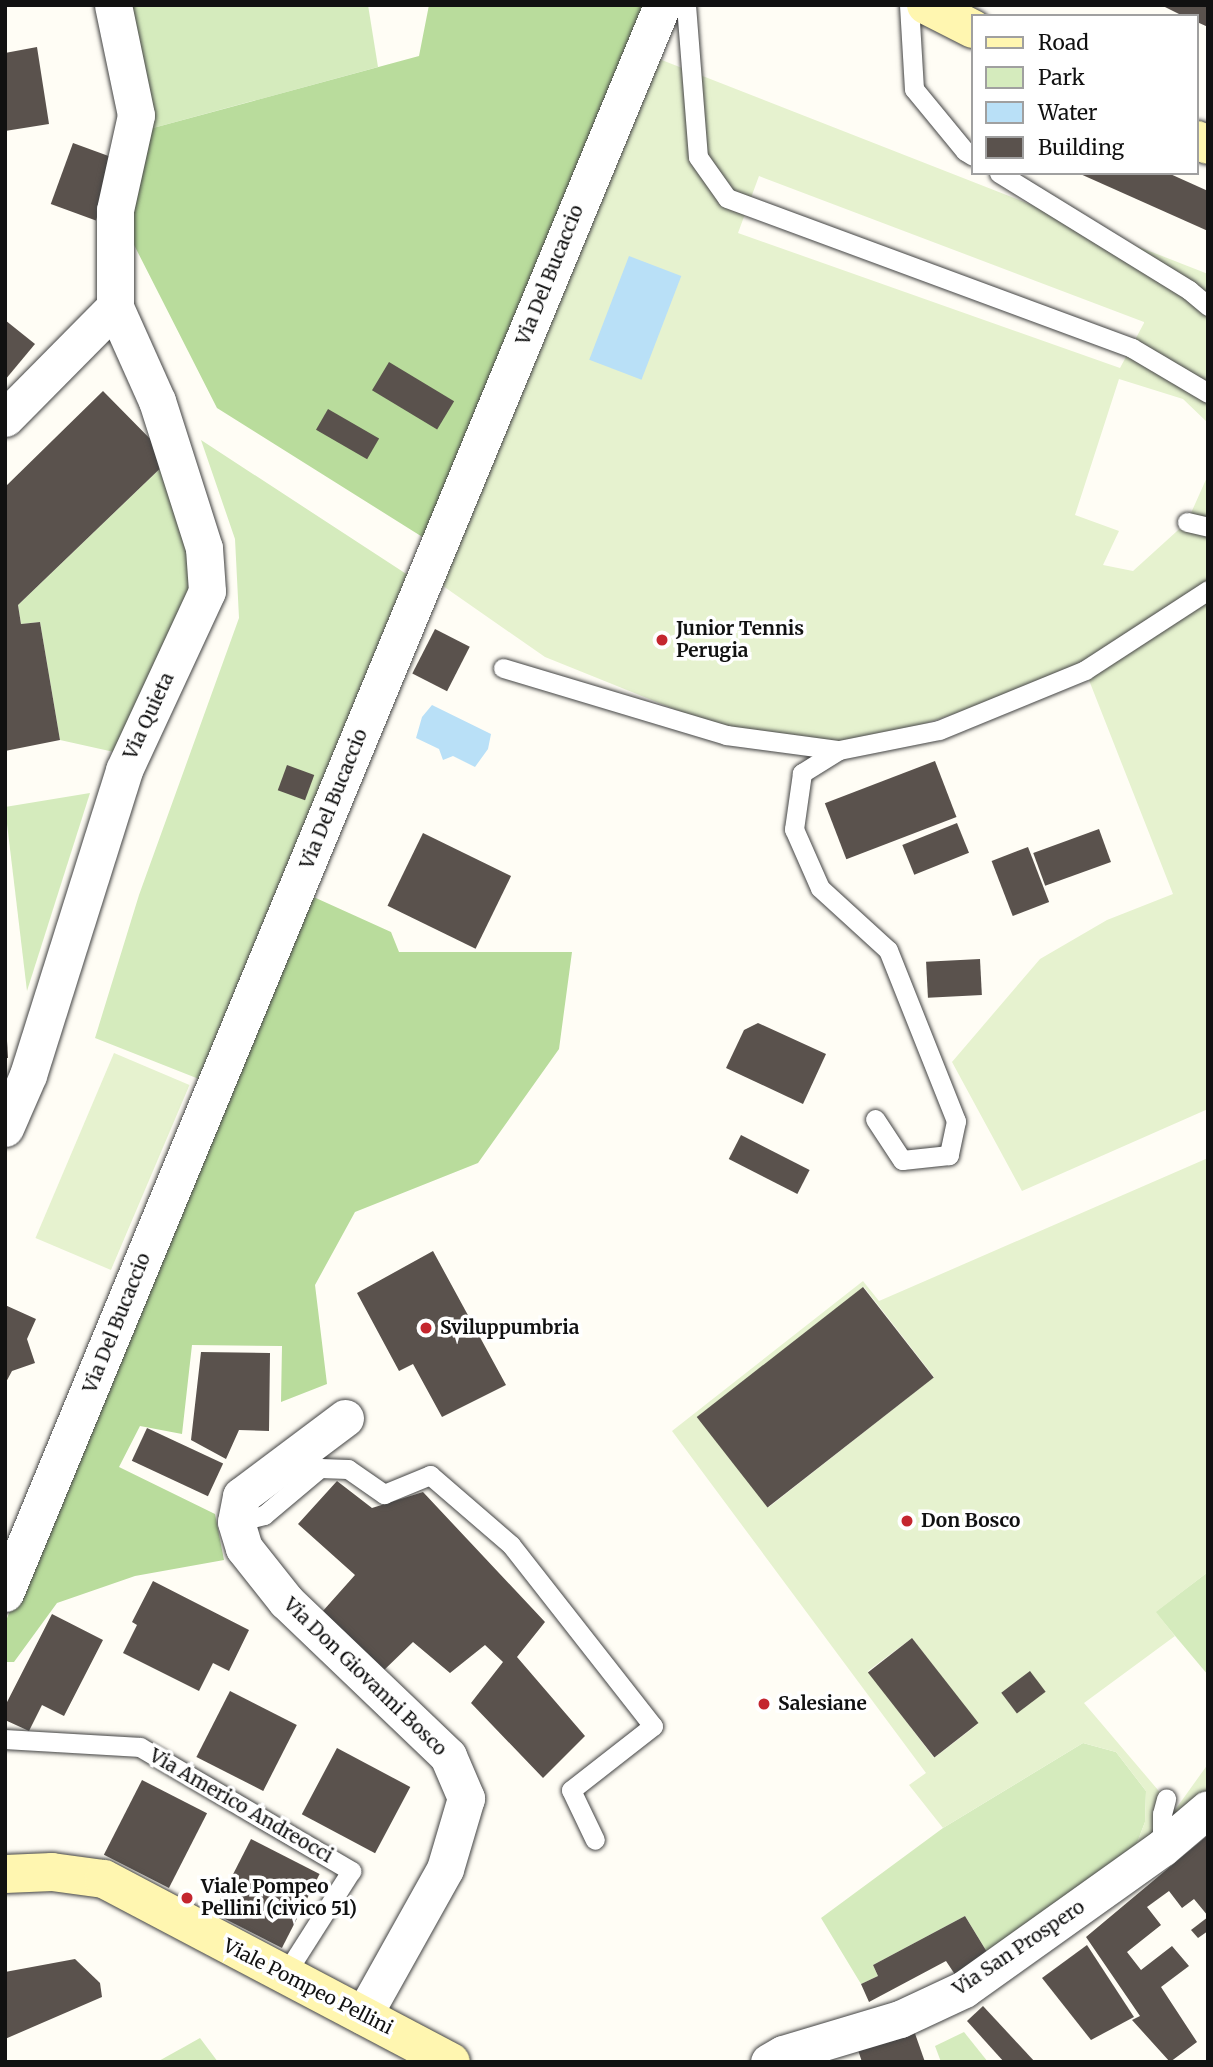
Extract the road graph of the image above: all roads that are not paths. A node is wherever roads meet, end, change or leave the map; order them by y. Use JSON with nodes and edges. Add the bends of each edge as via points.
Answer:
{"nodes":[{"id":1,"x":113,"y":5,"type":"edge"},
{"id":2,"x":662,"y":5,"type":"edge"},
{"id":3,"x":686,"y":5,"type":"edge"},
{"id":4,"x":909,"y":5,"type":"edge"},
{"id":5,"x":926,"y":5,"type":"edge"},
{"id":6,"x":972,"y":28,"type":"edge"},
{"id":7,"x":972,"y":155,"type":"edge"},
{"id":8,"x":1002,"y":175,"type":"edge"},
{"id":9,"x":1208,"y":306,"type":"edge"},
{"id":10,"x":115,"y":307,"type":"junction"},
{"id":11,"x":1208,"y":393,"type":"edge"},
{"id":12,"x":5,"y":418,"type":"edge"},
{"id":13,"x":1186,"y":522,"type":"dead end"},
{"id":14,"x":1208,"y":527,"type":"edge"},
{"id":15,"x":1208,"y":590,"type":"edge"},
{"id":16,"x":503,"y":668,"type":"dead end"},
{"id":17,"x":839,"y":750,"type":"junction"},
{"id":18,"x":875,"y":1119,"type":"dead end"},
{"id":19,"x":5,"y":1128,"type":"edge"},
{"id":20,"x":345,"y":1418,"type":"dead end"},
{"id":21,"x":236,"y":1522,"type":"junction"},
{"id":22,"x":5,"y":1592,"type":"edge"},
{"id":23,"x":5,"y":1739,"type":"edge"},
{"id":24,"x":1166,"y":1799,"type":"dead end"},
{"id":25,"x":1208,"y":1809,"type":"edge"},
{"id":26,"x":595,"y":1840,"type":"dead end"},
{"id":27,"x":1162,"y":1848,"type":"junction"},
{"id":28,"x":5,"y":1874,"type":"edge"},
{"id":29,"x":284,"y":1976,"type":"junction"},
{"id":30,"x":363,"y":2016,"type":"junction"},
{"id":31,"x":451,"y":2062,"type":"edge"},
{"id":32,"x":769,"y":2062,"type":"edge"}],
"edges":[{"from":1,"to":10,"type":"street","via":[[136,115],[116,210]]},
{"from":2,"to":22,"type":"street","name":"Via Del Bucaccio"},
{"from":3,"to":11,"type":"lane","via":[[698,157],[727,198],[1132,348]]},
{"from":4,"to":7,"type":"lane","via":[[915,89]]},
{"from":5,"to":6,"type":"street"},
{"from":8,"to":9,"type":"lane"},
{"from":10,"to":12,"type":"street"},
{"from":10,"to":19,"type":"street","name":"Via Quieta","via":[[157,401],[197,523],[204,548],[206,591],[124,770],[28,1075]]},
{"from":13,"to":14,"type":"lane"},
{"from":15,"to":17,"type":"lane","via":[[1085,670],[939,730]]},
{"from":16,"to":17,"type":"lane","via":[[726,735]]},
{"from":17,"to":18,"type":"lane","via":[[802,773],[794,829],[820,888],[888,950],[956,1121],[949,1154],[902,1160]]},
{"from":20,"to":21,"type":"street","via":[[241,1496]]},
{"from":21,"to":26,"type":"lane","via":[[264,1515],[320,1468],[348,1469],[384,1494],[430,1475],[511,1545],[653,1726],[571,1790]]},
{"from":21,"to":30,"type":"street","name":"Via Don Giovanni Bosco","via":[[244,1548],[286,1601],[448,1756],[466,1798],[445,1869]]},
{"from":23,"to":29,"type":"lane","name":"Via Americo Andreocci","via":[[140,1747],[351,1871]]},
{"from":24,"to":27,"type":"lane"},
{"from":25,"to":27,"type":"street","name":"Via San Prospero"},
{"from":27,"to":32,"type":"street","name":"Via San Prospero","via":[[964,1989],[900,2019]]},
{"from":28,"to":29,"type":"street","name":"Viale Pompeo Pellini","via":[[52,1872],[104,1880]]},
{"from":29,"to":30,"type":"street","name":"Viale Pompeo Pellini"},
{"from":30,"to":31,"type":"street","name":"Viale Pompeo Pellini"}]}
